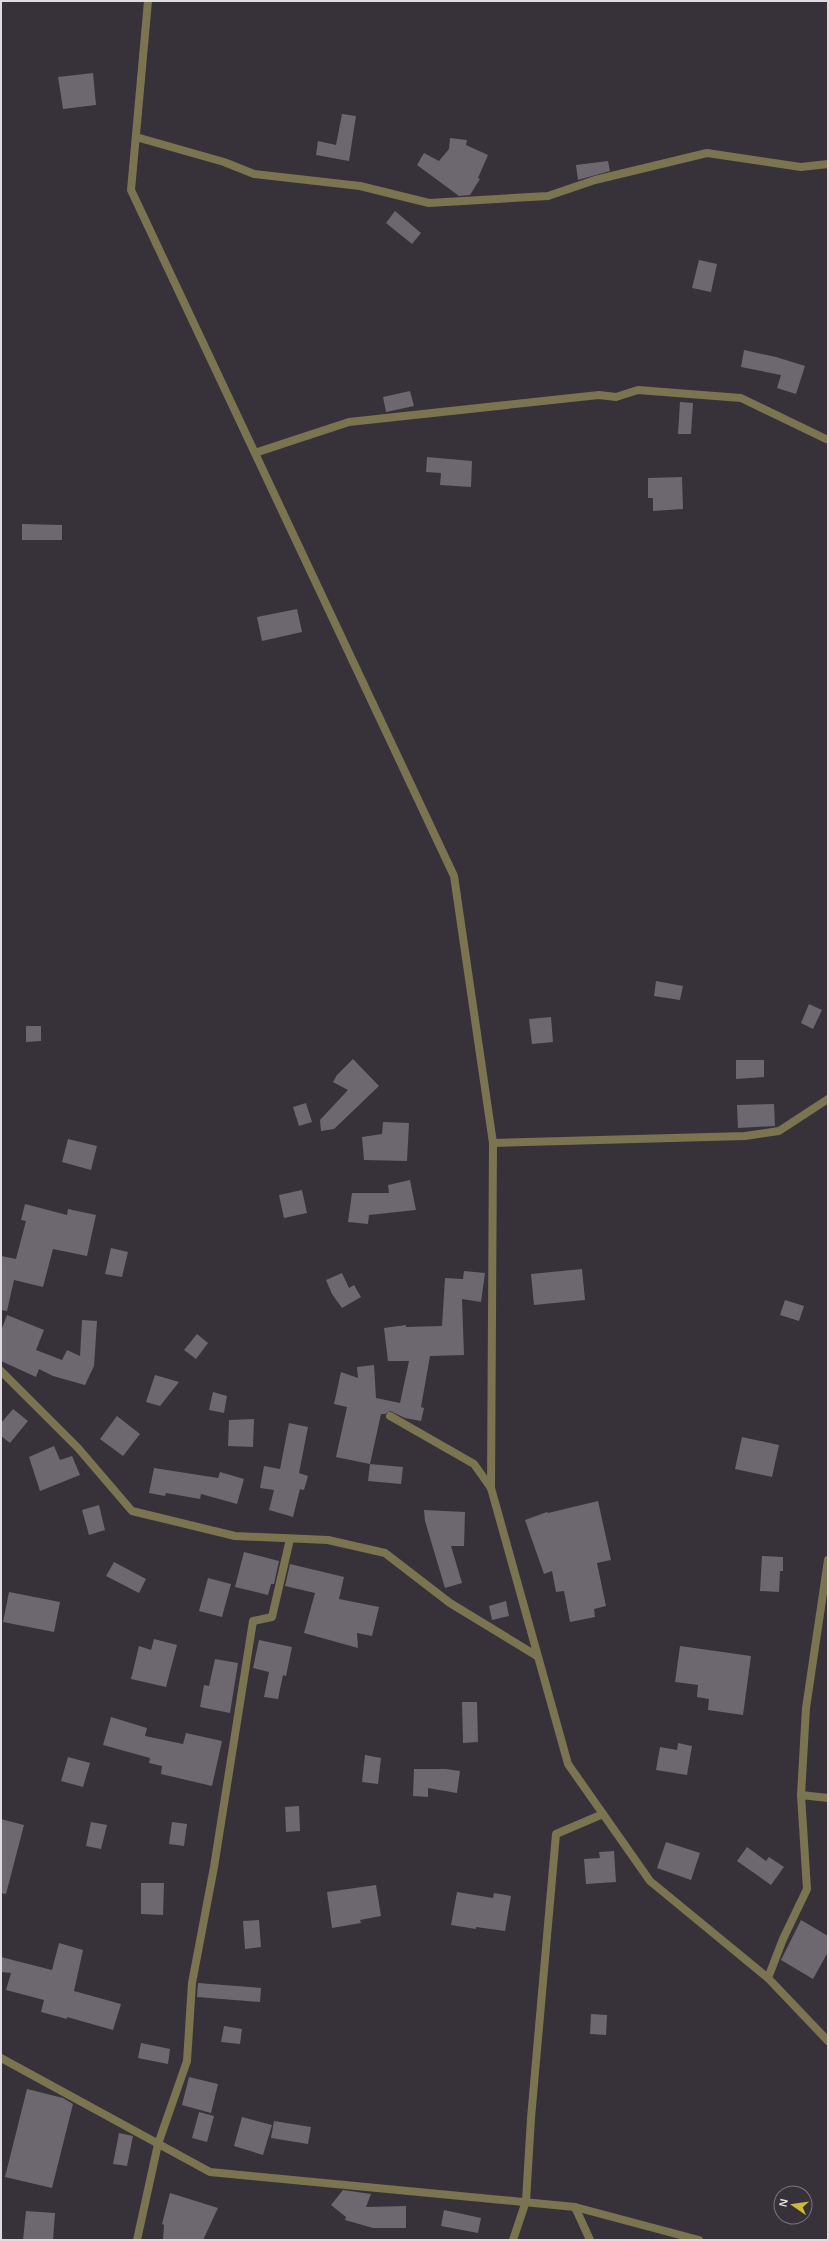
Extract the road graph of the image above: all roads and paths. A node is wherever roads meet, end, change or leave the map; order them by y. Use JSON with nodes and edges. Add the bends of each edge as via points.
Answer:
{"nodes":[{"id":1,"x":148,"y":1,"type":"edge"},
{"id":2,"x":136,"y":137,"type":"junction"},
{"id":3,"x":828,"y":164,"type":"edge"},
{"id":4,"x":826,"y":439,"type":"dead end"},
{"id":5,"x":255,"y":453,"type":"junction"},
{"id":6,"x":828,"y":1099,"type":"edge"},
{"id":7,"x":493,"y":1143,"type":"junction"},
{"id":8,"x":1,"y":1371,"type":"edge"},
{"id":9,"x":390,"y":1416,"type":"dead end"},
{"id":10,"x":491,"y":1488,"type":"junction"},
{"id":11,"x":290,"y":1539,"type":"junction"},
{"id":12,"x":828,"y":1560,"type":"edge"},
{"id":13,"x":538,"y":1656,"type":"junction"},
{"id":14,"x":801,"y":1795,"type":"junction"},
{"id":15,"x":828,"y":1798,"type":"edge"},
{"id":16,"x":603,"y":1814,"type":"junction"},
{"id":17,"x":768,"y":1978,"type":"junction"},
{"id":18,"x":828,"y":2041,"type":"edge"},
{"id":19,"x":1,"y":2058,"type":"edge"},
{"id":20,"x":158,"y":2144,"type":"junction"},
{"id":21,"x":526,"y":2201,"type":"junction"},
{"id":22,"x":575,"y":2207,"type":"junction"},
{"id":23,"x":137,"y":2240,"type":"edge"},
{"id":24,"x":513,"y":2240,"type":"edge"},
{"id":25,"x":590,"y":2240,"type":"edge"},
{"id":26,"x":699,"y":2240,"type":"edge"}],
"edges":[{"from":1,"to":2,"type":"street"},
{"from":2,"to":3,"type":"street","via":[[224,162],[254,174],[360,186],[429,203],[548,196],[595,180],[707,153],[801,166]]},
{"from":2,"to":5,"type":"street","via":[[131,190]]},
{"from":4,"to":5,"type":"street","via":[[741,398],[638,390],[616,397],[599,395],[349,422]]},
{"from":5,"to":7,"type":"street","via":[[454,876]]},
{"from":6,"to":7,"type":"street","via":[[779,1131],[745,1136]]},
{"from":7,"to":10,"type":"street"},
{"from":8,"to":11,"type":"street","via":[[78,1448],[132,1511],[235,1536]]},
{"from":9,"to":10,"type":"street","via":[[474,1464]]},
{"from":10,"to":13,"type":"street"},
{"from":11,"to":13,"type":"street","via":[[328,1540],[386,1553],[450,1602]]},
{"from":11,"to":20,"type":"street","via":[[272,1617],[253,1621],[214,1867],[192,1983],[187,2061]]},
{"from":12,"to":14,"type":"street","via":[[806,1708]]},
{"from":13,"to":16,"type":"street","via":[[568,1764]]},
{"from":14,"to":15,"type":"street"},
{"from":14,"to":17,"type":"street","via":[[807,1889]]},
{"from":16,"to":17,"type":"street","via":[[650,1881]]},
{"from":16,"to":21,"type":"street","via":[[556,1834]]},
{"from":17,"to":18,"type":"street"},
{"from":19,"to":20,"type":"street"},
{"from":20,"to":21,"type":"street","via":[[210,2172]]},
{"from":20,"to":23,"type":"street"},
{"from":21,"to":22,"type":"street"},
{"from":21,"to":24,"type":"street"},
{"from":22,"to":25,"type":"street"},
{"from":22,"to":26,"type":"street"}]}
